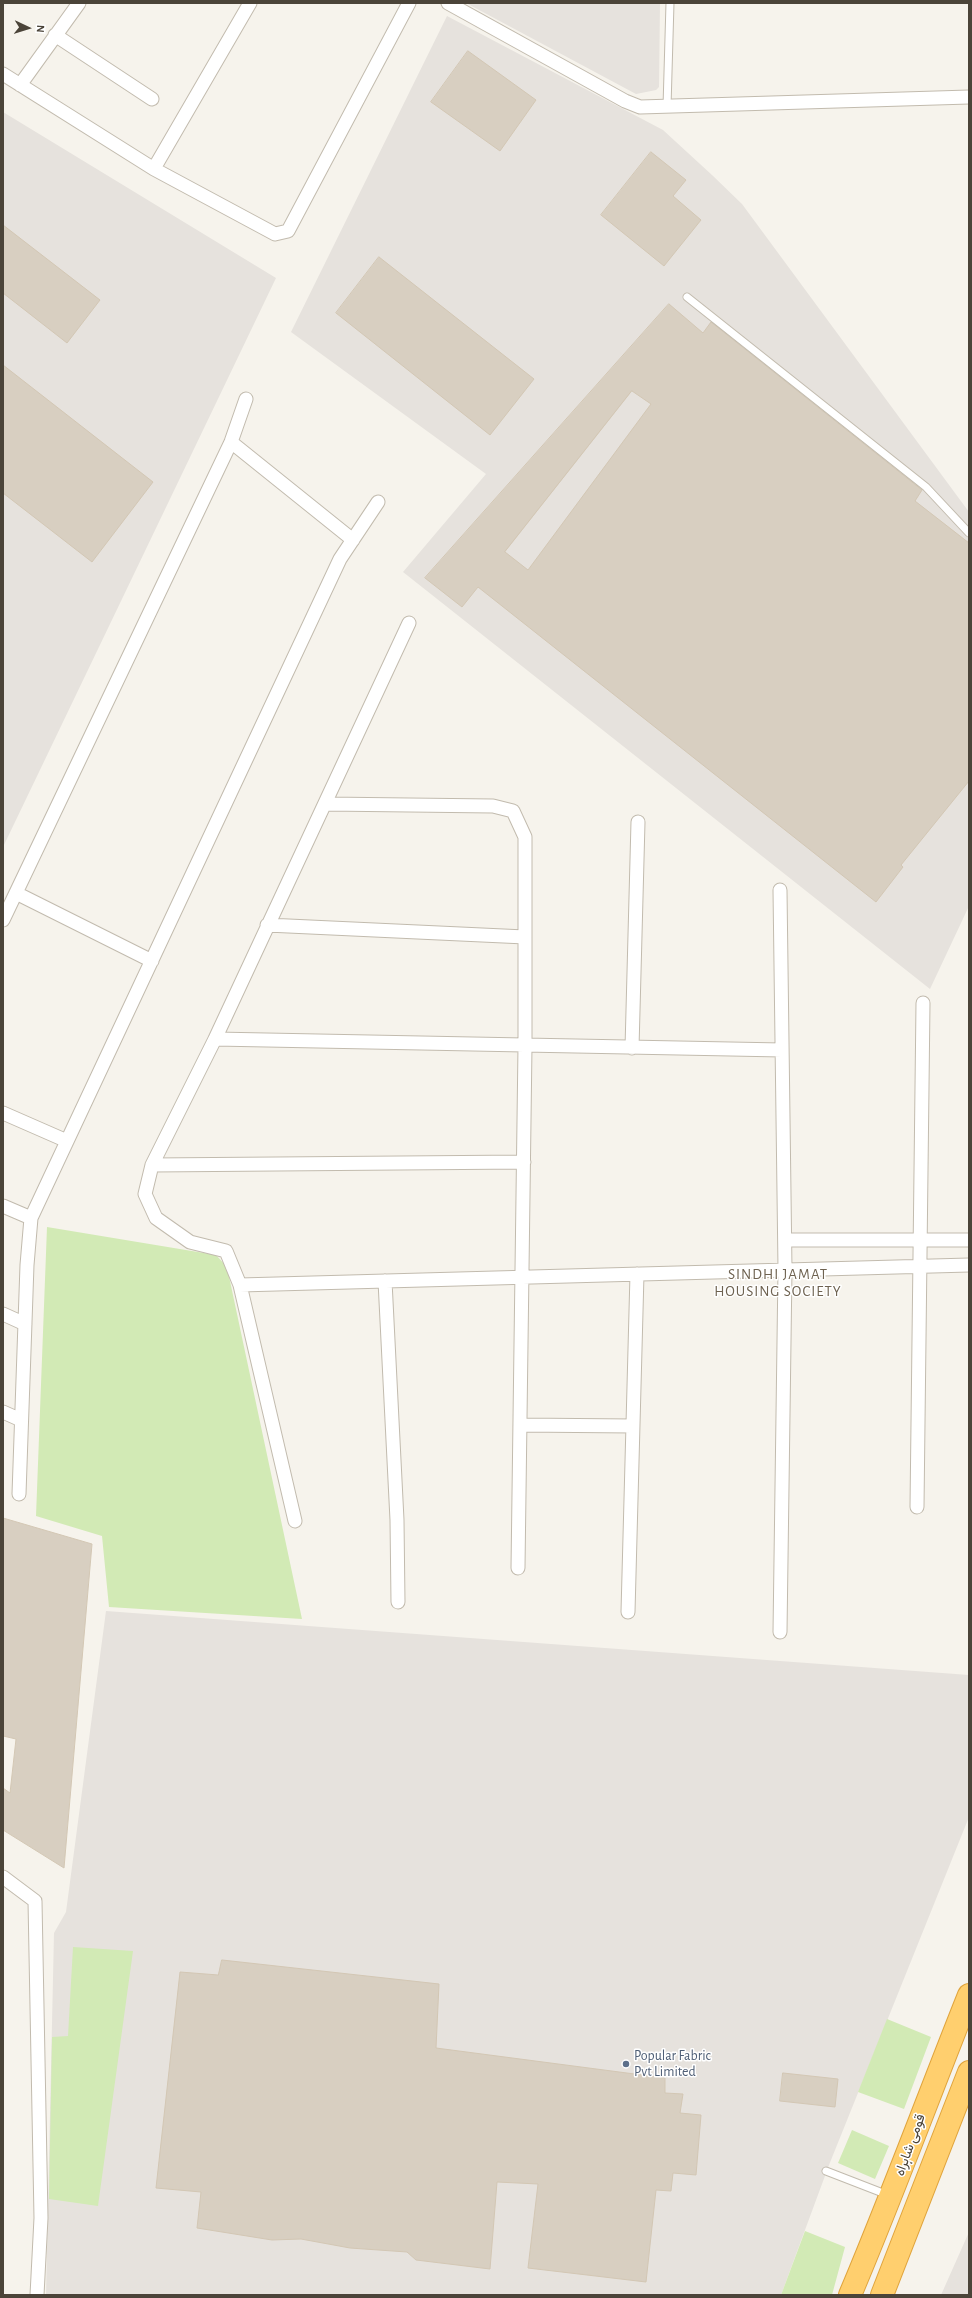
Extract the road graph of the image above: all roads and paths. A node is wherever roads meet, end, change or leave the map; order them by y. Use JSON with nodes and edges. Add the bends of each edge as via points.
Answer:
{"nodes":[{"id":1,"x":79,"y":3,"type":"edge"},
{"id":2,"x":250,"y":3,"type":"edge"},
{"id":3,"x":409,"y":3,"type":"edge"},
{"id":4,"x":448,"y":3,"type":"edge"},
{"id":5,"x":670,"y":3,"type":"edge"},
{"id":6,"x":56,"y":35,"type":"junction"},
{"id":7,"x":3,"y":74,"type":"edge"},
{"id":8,"x":20,"y":85,"type":"junction"},
{"id":9,"x":969,"y":97,"type":"edge"},
{"id":10,"x":152,"y":99,"type":"dead end"},
{"id":11,"x":668,"y":107,"type":"junction"},
{"id":12,"x":156,"y":165,"type":"dead end"},
{"id":13,"x":687,"y":297,"type":"dead end"},
{"id":14,"x":246,"y":399,"type":"dead end"},
{"id":15,"x":231,"y":442,"type":"junction"},
{"id":16,"x":378,"y":502,"type":"dead end"},
{"id":17,"x":969,"y":533,"type":"edge"},
{"id":18,"x":352,"y":540,"type":"junction"},
{"id":19,"x":409,"y":623,"type":"dead end"},
{"id":20,"x":326,"y":804,"type":"junction"},
{"id":21,"x":638,"y":822,"type":"dead end"},
{"id":22,"x":780,"y":890,"type":"dead end"},
{"id":23,"x":16,"y":893,"type":"junction"},
{"id":24,"x":3,"y":920,"type":"edge"},
{"id":25,"x":268,"y":925,"type":"junction"},
{"id":26,"x":525,"y":937,"type":"junction"},
{"id":27,"x":152,"y":961,"type":"junction"},
{"id":28,"x":923,"y":1002,"type":"dead end"},
{"id":29,"x":215,"y":1039,"type":"junction"},
{"id":30,"x":526,"y":1046,"type":"junction"},
{"id":31,"x":632,"y":1048,"type":"junction"},
{"id":32,"x":782,"y":1050,"type":"junction"},
{"id":33,"x":3,"y":1113,"type":"edge"},
{"id":34,"x":67,"y":1141,"type":"junction"},
{"id":35,"x":524,"y":1162,"type":"junction"},
{"id":36,"x":152,"y":1165,"type":"junction"},
{"id":37,"x":3,"y":1206,"type":"edge"},
{"id":38,"x":31,"y":1218,"type":"junction"},
{"id":39,"x":921,"y":1239,"type":"junction"},
{"id":40,"x":785,"y":1240,"type":"junction"},
{"id":41,"x":969,"y":1240,"type":"edge"},
{"id":42,"x":969,"y":1265,"type":"edge"},
{"id":43,"x":920,"y":1266,"type":"junction"},
{"id":44,"x":785,"y":1270,"type":"junction"},
{"id":45,"x":637,"y":1274,"type":"junction"},
{"id":46,"x":522,"y":1277,"type":"junction"},
{"id":47,"x":385,"y":1281,"type":"junction"},
{"id":48,"x":240,"y":1285,"type":"junction"},
{"id":49,"x":3,"y":1314,"type":"edge"},
{"id":50,"x":25,"y":1324,"type":"junction"},
{"id":51,"x":3,"y":1412,"type":"edge"},
{"id":52,"x":21,"y":1420,"type":"junction"},
{"id":53,"x":520,"y":1425,"type":"junction"},
{"id":54,"x":633,"y":1426,"type":"junction"},
{"id":55,"x":19,"y":1494,"type":"dead end"},
{"id":56,"x":917,"y":1507,"type":"dead end"},
{"id":57,"x":295,"y":1521,"type":"dead end"},
{"id":58,"x":518,"y":1568,"type":"dead end"},
{"id":59,"x":398,"y":1602,"type":"dead end"},
{"id":60,"x":628,"y":1612,"type":"dead end"},
{"id":61,"x":780,"y":1632,"type":"dead end"},
{"id":62,"x":3,"y":1877,"type":"edge"},
{"id":63,"x":969,"y":1995,"type":"edge"},
{"id":64,"x":969,"y":2072,"type":"edge"},
{"id":65,"x":826,"y":2171,"type":"dead end"},
{"id":66,"x":892,"y":2196,"type":"junction"},
{"id":67,"x":37,"y":2295,"type":"edge"},
{"id":68,"x":850,"y":2295,"type":"edge"},
{"id":69,"x":882,"y":2295,"type":"edge"}],
"edges":[{"from":1,"to":6,"type":"street"},
{"from":2,"to":12,"type":"street"},
{"from":3,"to":8,"type":"street","via":[[288,231],[281,234],[275,234],[154,169]]},
{"from":4,"to":11,"type":"street","via":[[624,101],[640,107]]},
{"from":5,"to":11,"type":"lane"},
{"from":6,"to":8,"type":"street"},
{"from":6,"to":10,"type":"street"},
{"from":7,"to":8,"type":"street"},
{"from":9,"to":11,"type":"street"},
{"from":13,"to":17,"type":"lane","via":[[926,487]]},
{"from":14,"to":15,"type":"street"},
{"from":15,"to":18,"type":"street"},
{"from":15,"to":23,"type":"street"},
{"from":16,"to":18,"type":"street"},
{"from":18,"to":27,"type":"street","via":[[340,559]]},
{"from":19,"to":20,"type":"street"},
{"from":20,"to":25,"type":"street"},
{"from":20,"to":26,"type":"street","via":[[493,806],[513,812],[525,837]]},
{"from":21,"to":31,"type":"street"},
{"from":22,"to":32,"type":"street"},
{"from":23,"to":24,"type":"street"},
{"from":23,"to":27,"type":"street"},
{"from":25,"to":26,"type":"street"},
{"from":25,"to":29,"type":"street"},
{"from":26,"to":30,"type":"street"},
{"from":27,"to":34,"type":"street"},
{"from":28,"to":39,"type":"street"},
{"from":29,"to":30,"type":"street"},
{"from":29,"to":36,"type":"street"},
{"from":30,"to":31,"type":"street"},
{"from":30,"to":35,"type":"street"},
{"from":31,"to":32,"type":"street"},
{"from":32,"to":40,"type":"street"},
{"from":33,"to":34,"type":"street"},
{"from":34,"to":38,"type":"street"},
{"from":35,"to":36,"type":"street"},
{"from":35,"to":46,"type":"street"},
{"from":36,"to":48,"type":"street","via":[[145,1194],[156,1218],[190,1242],[226,1251]]},
{"from":37,"to":38,"type":"street"},
{"from":38,"to":50,"type":"street"},
{"from":39,"to":40,"type":"street"},
{"from":39,"to":41,"type":"street"},
{"from":39,"to":43,"type":"street"},
{"from":40,"to":44,"type":"street"},
{"from":42,"to":43,"type":"street"},
{"from":43,"to":44,"type":"street"},
{"from":43,"to":56,"type":"street"},
{"from":44,"to":45,"type":"street"},
{"from":44,"to":61,"type":"street"},
{"from":45,"to":46,"type":"street"},
{"from":45,"to":54,"type":"street"},
{"from":46,"to":47,"type":"street"},
{"from":46,"to":53,"type":"street"},
{"from":47,"to":48,"type":"street"},
{"from":47,"to":59,"type":"street","via":[[397,1520]]},
{"from":48,"to":57,"type":"street"},
{"from":49,"to":50,"type":"street"},
{"from":50,"to":52,"type":"street"},
{"from":51,"to":52,"type":"street"},
{"from":52,"to":55,"type":"street"},
{"from":53,"to":54,"type":"street"},
{"from":53,"to":58,"type":"street"},
{"from":54,"to":60,"type":"street"},
{"from":62,"to":67,"type":"street","via":[[35,1901],[40,2218]]},
{"from":63,"to":66,"type":"highway","name":"قومی شاہراہ"},
{"from":64,"to":69,"type":"highway","name":"قومی شاہراہ"},
{"from":65,"to":66,"type":"lane"},
{"from":66,"to":68,"type":"highway","name":"قومی شاہراہ"}]}
